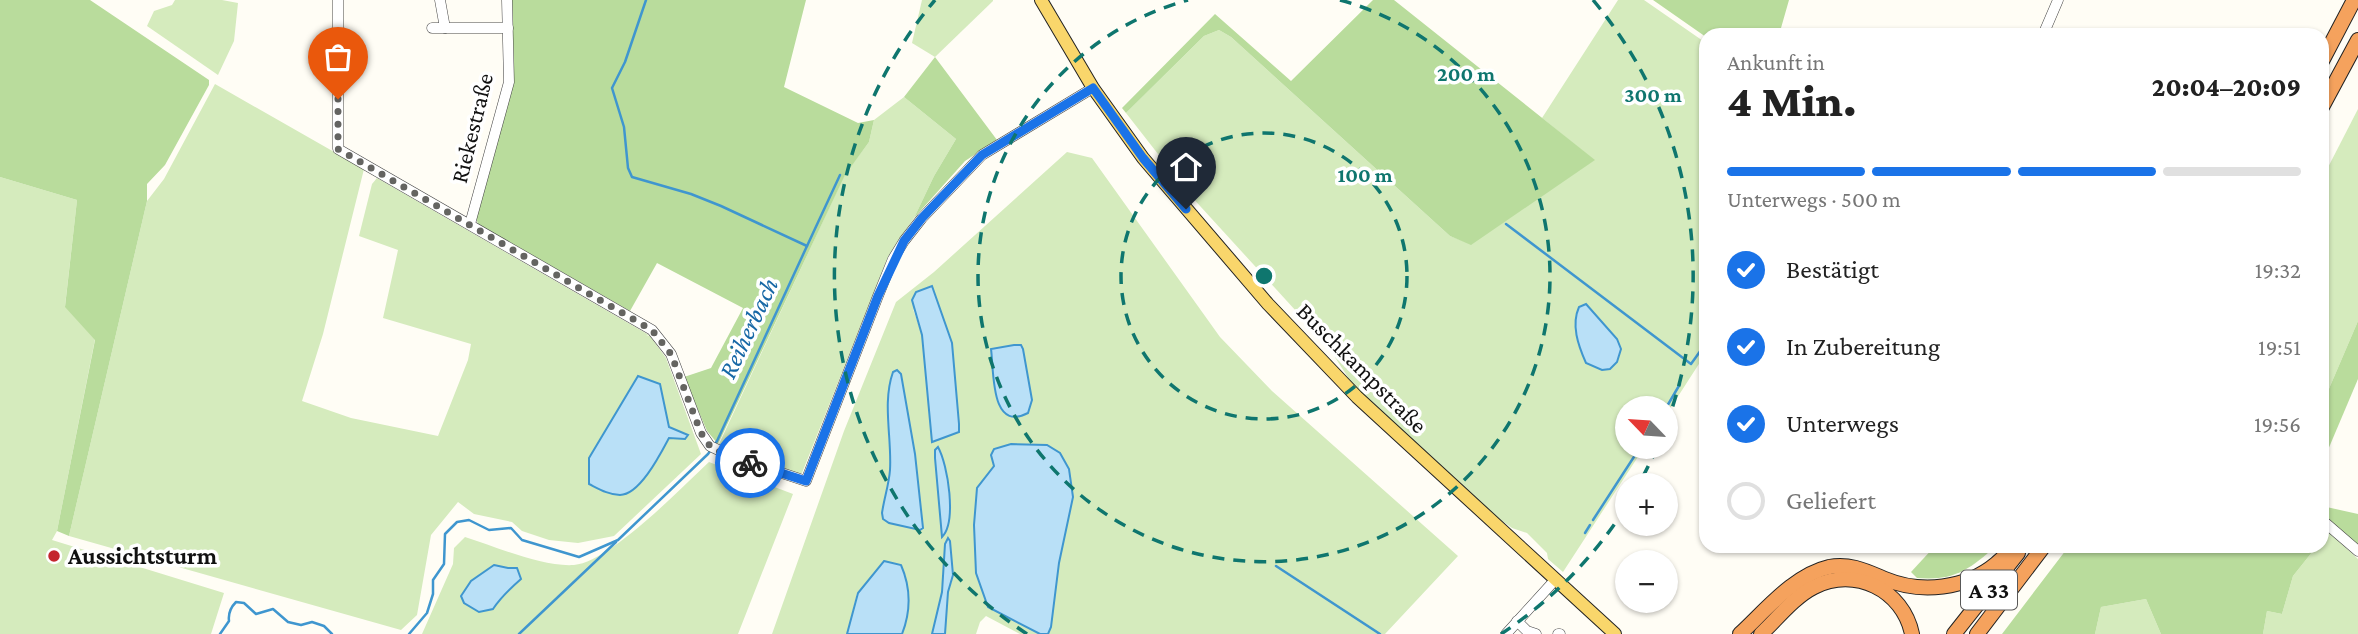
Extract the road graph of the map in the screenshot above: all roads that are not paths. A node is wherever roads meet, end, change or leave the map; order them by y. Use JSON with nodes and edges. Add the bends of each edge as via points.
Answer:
{"nodes":[{"id":1,"x":338,"y":0,"type":"edge"},
{"id":2,"x":440,"y":0,"type":"edge"},
{"id":3,"x":507,"y":0,"type":"edge"},
{"id":4,"x":1041,"y":0,"type":"edge"},
{"id":5,"x":2057,"y":0,"type":"edge"},
{"id":6,"x":2354,"y":0,"type":"edge"},
{"id":7,"x":432,"y":28,"type":"dead end"},
{"id":8,"x":445,"y":28,"type":"junction"},
{"id":9,"x":508,"y":28,"type":"junction"},
{"id":10,"x":2046,"y":28,"type":"edge"},
{"id":11,"x":2358,"y":40,"type":"edge"},
{"id":12,"x":2329,"y":48,"type":"edge"},
{"id":13,"x":1093,"y":88,"type":"junction"},
{"id":14,"x":2329,"y":94,"type":"edge"},
{"id":15,"x":470,"y":224,"type":"junction"},
{"id":16,"x":2329,"y":526,"type":"edge"},
{"id":17,"x":2358,"y":551,"type":"edge"},
{"id":18,"x":2008,"y":553,"type":"edge"},
{"id":19,"x":2018,"y":553,"type":"edge"},
{"id":20,"x":2039,"y":553,"type":"edge"},
{"id":21,"x":1556,"y":580,"type":"junction"},
{"id":22,"x":1996,"y":610,"type":"junction"},
{"id":23,"x":1517,"y":621,"type":"junction"},
{"id":24,"x":1506,"y":634,"type":"edge"},
{"id":25,"x":1536,"y":634,"type":"edge"},
{"id":26,"x":1615,"y":634,"type":"edge"},
{"id":27,"x":1740,"y":634,"type":"edge"},
{"id":28,"x":1761,"y":634,"type":"edge"},
{"id":29,"x":1912,"y":634,"type":"edge"},
{"id":30,"x":1954,"y":634,"type":"edge"},
{"id":31,"x":1977,"y":634,"type":"edge"},
{"id":32,"x":1984,"y":634,"type":"edge"}],
"edges":[{"from":1,"to":15,"type":"street","via":[[338,149]]},
{"from":2,"to":8,"type":"street"},
{"from":3,"to":9,"type":"street","name":"Riekestraße"},
{"from":4,"to":13,"type":"main road","name":"Buschkampstraße"},
{"from":5,"to":10,"type":"street"},
{"from":6,"to":12,"type":"highway"},
{"from":7,"to":8,"type":"street"},
{"from":8,"to":9,"type":"street"},
{"from":9,"to":15,"type":"street","name":"Riekestraße","via":[[509,82]]},
{"from":11,"to":14,"type":"highway"},
{"from":13,"to":15,"type":"street","via":[[982,155],[904,241],[806,481],[715,449],[701,433],[671,354],[652,330]]},
{"from":13,"to":21,"type":"main road","name":"Buschkampstraße","via":[[1143,158],[1268,303],[1357,397]]},
{"from":16,"to":17,"type":"street"},
{"from":18,"to":27,"type":"highway","via":[[1976,577],[1930,588],[1908,586],[1848,566],[1829,567],[1789,589]]},
{"from":19,"to":30,"type":"highway","number":"A 33"},
{"from":20,"to":22,"type":"highway","number":"A 33"},
{"from":21,"to":23,"type":"street"},
{"from":21,"to":26,"type":"main road","name":"Buschkampstraße"},
{"from":22,"to":31,"type":"highway","number":"A 33"},
{"from":22,"to":32,"type":"highway"},
{"from":23,"to":24,"type":"street"},
{"from":23,"to":25,"type":"street"},
{"from":28,"to":29,"type":"highway","via":[[1813,587],[1840,579],[1867,582],[1892,597]]}]}
